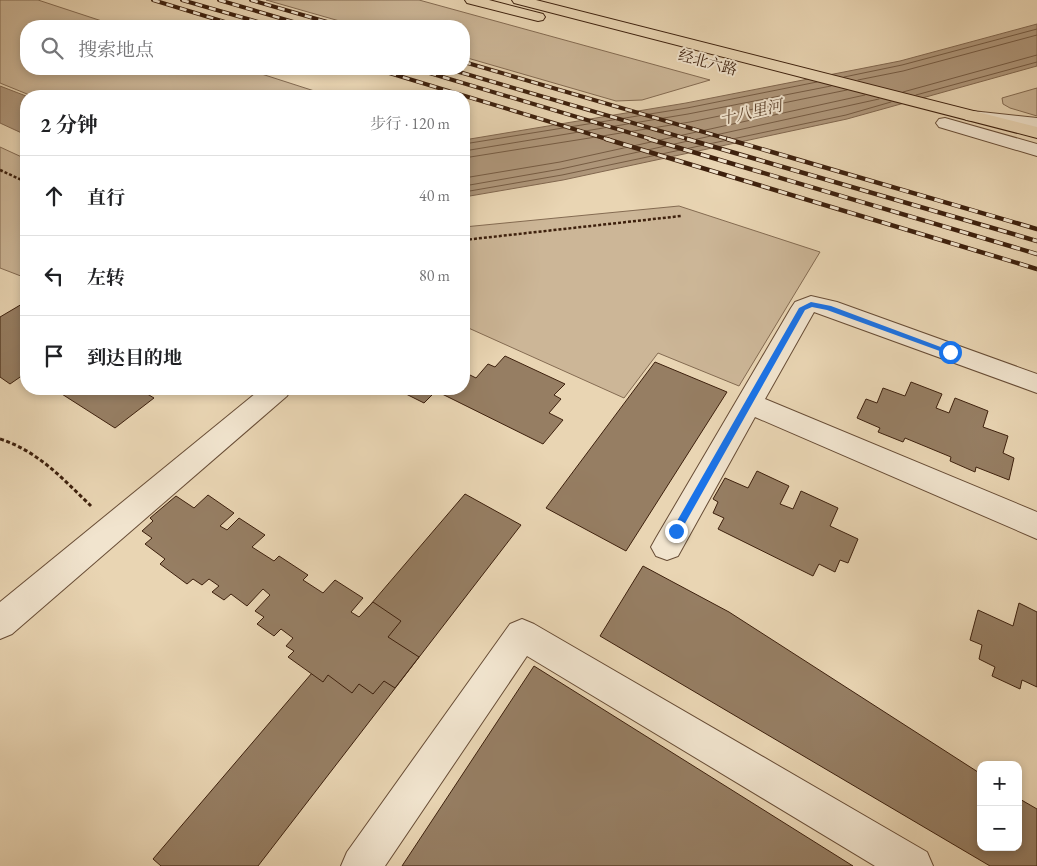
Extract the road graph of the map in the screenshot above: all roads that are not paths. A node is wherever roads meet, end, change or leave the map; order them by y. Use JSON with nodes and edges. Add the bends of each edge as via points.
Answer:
{"nodes":[{"id":1,"x":472,"y":0,"type":"edge"},
{"id":2,"x":518,"y":0,"type":"edge"},
{"id":3,"x":972,"y":116,"type":"junction"},
{"id":4,"x":945,"y":123,"type":"joint"},
{"id":5,"x":1037,"y":123,"type":"edge"},
{"id":6,"x":1037,"y":133,"type":"edge"},
{"id":7,"x":1037,"y":150,"type":"edge"},
{"id":8,"x":1037,"y":384,"type":"edge"},
{"id":9,"x":271,"y":395,"type":"edge"},
{"id":10,"x":749,"y":403,"type":"junction"},
{"id":11,"x":1037,"y":526,"type":"edge"},
{"id":12,"x":667,"y":547,"type":"dead end"},
{"id":13,"x":0,"y":623,"type":"edge"},
{"id":14,"x":361,"y":866,"type":"edge"},
{"id":15,"x":913,"y":866,"type":"edge"}],
"edges":[{"from":1,"to":4,"type":"main road","name":"经北六路"},
{"from":2,"to":3,"type":"main road","name":"经北六路"},
{"from":3,"to":5,"type":"street"},
{"from":3,"to":6,"type":"main road","name":"经北六路"},
{"from":4,"to":7,"type":"street"},
{"from":8,"to":10,"type":"street","via":[[811,304],[803,308]]},
{"from":9,"to":13,"type":"street"},
{"from":10,"to":11,"type":"street"},
{"from":10,"to":12,"type":"street"},
{"from":14,"to":15,"type":"street","via":[[522,636]]}]}
